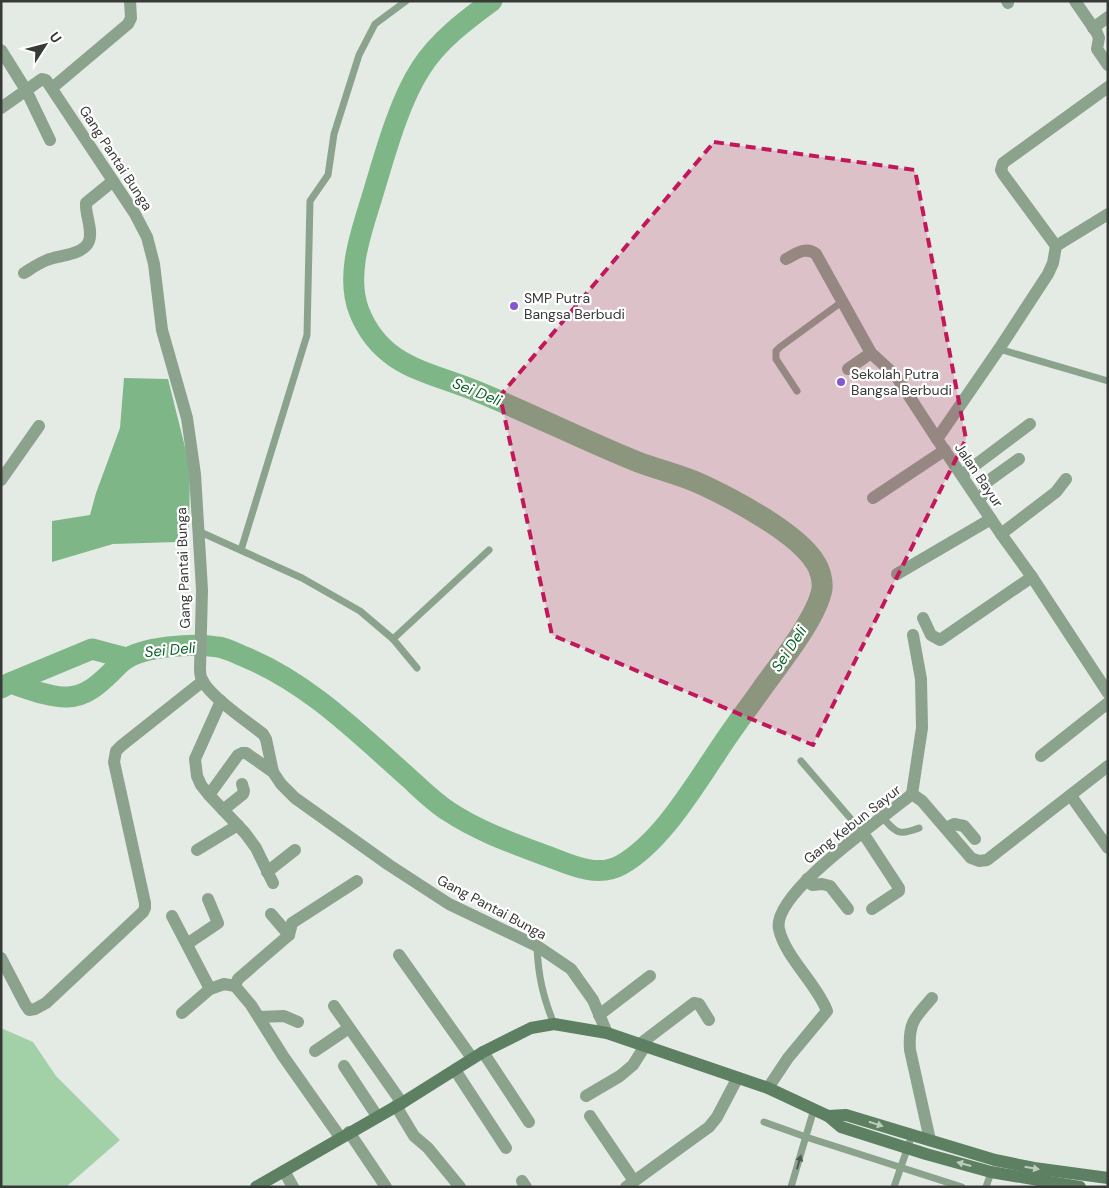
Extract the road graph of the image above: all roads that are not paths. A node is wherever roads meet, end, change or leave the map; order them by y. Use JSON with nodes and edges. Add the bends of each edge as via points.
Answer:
{"nodes":[{"id":1,"x":130,"y":1,"type":"edge"},
{"id":2,"x":406,"y":1,"type":"edge"},
{"id":3,"x":1075,"y":1,"type":"edge"},
{"id":4,"x":1108,"y":17,"type":"edge"},
{"id":5,"x":1100,"y":32,"type":"edge"},
{"id":6,"x":1,"y":50,"type":"edge"},
{"id":7,"x":1108,"y":65,"type":"edge"},
{"id":8,"x":1108,"y":87,"type":"edge"},
{"id":9,"x":52,"y":88,"type":"junction"},
{"id":10,"x":26,"y":90,"type":"junction"},
{"id":11,"x":1,"y":108,"type":"edge"},
{"id":12,"x":50,"y":140,"type":"dead end"},
{"id":13,"x":113,"y":181,"type":"junction"},
{"id":14,"x":1108,"y":214,"type":"edge"},
{"id":15,"x":1056,"y":246,"type":"junction"},
{"id":16,"x":786,"y":259,"type":"dead end"},
{"id":17,"x":24,"y":273,"type":"dead end"},
{"id":18,"x":843,"y":301,"type":"junction"},
{"id":19,"x":1000,"y":349,"type":"junction"},
{"id":20,"x":871,"y":352,"type":"junction"},
{"id":21,"x":848,"y":369,"type":"dead end"},
{"id":22,"x":1108,"y":381,"type":"edge"},
{"id":23,"x":797,"y":391,"type":"dead end"},
{"id":24,"x":1030,"y":424,"type":"dead end"},
{"id":25,"x":39,"y":426,"type":"dead end"},
{"id":26,"x":937,"y":439,"type":"junction"},
{"id":27,"x":945,"y":450,"type":"junction"},
{"id":28,"x":1019,"y":459,"type":"dead end"},
{"id":29,"x":962,"y":475,"type":"junction"},
{"id":30,"x":1066,"y":479,"type":"dead end"},
{"id":31,"x":1,"y":480,"type":"edge"},
{"id":32,"x":873,"y":498,"type":"dead end"},
{"id":33,"x":978,"y":499,"type":"junction"},
{"id":34,"x":990,"y":519,"type":"junction"},
{"id":35,"x":198,"y":531,"type":"junction"},
{"id":36,"x":1001,"y":534,"type":"junction"},
{"id":37,"x":241,"y":550,"type":"junction"},
{"id":38,"x":489,"y":550,"type":"dead end"},
{"id":39,"x":898,"y":574,"type":"dead end"},
{"id":40,"x":1032,"y":577,"type":"junction"},
{"id":41,"x":923,"y":618,"type":"dead end"},
{"id":42,"x":913,"y":634,"type":"dead end"},
{"id":43,"x":393,"y":639,"type":"junction"},
{"id":44,"x":417,"y":668,"type":"dead end"},
{"id":45,"x":202,"y":675,"type":"junction"},
{"id":46,"x":1108,"y":693,"type":"edge"},
{"id":47,"x":221,"y":701,"type":"junction"},
{"id":48,"x":1108,"y":703,"type":"edge"},
{"id":49,"x":1041,"y":756,"type":"dead end"},
{"id":50,"x":801,"y":761,"type":"dead end"},
{"id":51,"x":1108,"y":766,"type":"edge"},
{"id":52,"x":273,"y":772,"type":"junction"},
{"id":53,"x":242,"y":784,"type":"dead end"},
{"id":54,"x":912,"y":794,"type":"junction"},
{"id":55,"x":209,"y":795,"type":"junction"},
{"id":56,"x":1071,"y":796,"type":"junction"},
{"id":57,"x":223,"y":810,"type":"junction"},
{"id":58,"x":883,"y":818,"type":"junction"},
{"id":59,"x":238,"y":824,"type":"junction"},
{"id":60,"x":919,"y":828,"type":"dead end"},
{"id":61,"x":946,"y":828,"type":"junction"},
{"id":62,"x":863,"y":833,"type":"junction"},
{"id":63,"x":975,"y":839,"type":"dead end"},
{"id":64,"x":1108,"y":848,"type":"edge"},
{"id":65,"x":197,"y":850,"type":"dead end"},
{"id":66,"x":295,"y":850,"type":"dead end"},
{"id":67,"x":267,"y":872,"type":"junction"},
{"id":68,"x":807,"y":879,"type":"junction"},
{"id":69,"x":357,"y":881,"type":"dead end"},
{"id":70,"x":273,"y":883,"type":"dead end"},
{"id":71,"x":208,"y":899,"type":"dead end"},
{"id":72,"x":848,"y":909,"type":"dead end"},
{"id":73,"x":872,"y":909,"type":"dead end"},
{"id":74,"x":271,"y":914,"type":"dead end"},
{"id":75,"x":172,"y":916,"type":"dead end"},
{"id":76,"x":289,"y":934,"type":"junction"},
{"id":77,"x":186,"y":944,"type":"junction"},
{"id":78,"x":537,"y":946,"type":"junction"},
{"id":79,"x":399,"y":955,"type":"dead end"},
{"id":80,"x":1,"y":958,"type":"edge"},
{"id":81,"x":650,"y":976,"type":"dead end"},
{"id":82,"x":235,"y":986,"type":"junction"},
{"id":83,"x":210,"y":989,"type":"junction"},
{"id":84,"x":932,"y":998,"type":"dead end"},
{"id":85,"x":334,"y":1006,"type":"dead end"},
{"id":86,"x":182,"y":1013,"type":"dead end"},
{"id":87,"x":599,"y":1015,"type":"junction"},
{"id":88,"x":259,"y":1017,"type":"junction"},
{"id":89,"x":710,"y":1020,"type":"dead end"},
{"id":90,"x":298,"y":1022,"type":"dead end"},
{"id":91,"x":554,"y":1024,"type":"junction"},
{"id":92,"x":349,"y":1028,"type":"junction"},
{"id":93,"x":607,"y":1033,"type":"junction"},
{"id":94,"x":643,"y":1045,"type":"junction"},
{"id":95,"x":315,"y":1052,"type":"dead end"},
{"id":96,"x":478,"y":1055,"type":"junction"},
{"id":97,"x":344,"y":1066,"type":"dead end"},
{"id":98,"x":455,"y":1070,"type":"junction"},
{"id":99,"x":737,"y":1079,"type":"junction"},
{"id":100,"x":768,"y":1088,"type":"junction"},
{"id":101,"x":586,"y":1096,"type":"dead end"},
{"id":102,"x":399,"y":1105,"type":"junction"},
{"id":103,"x":814,"y":1109,"type":"junction"},
{"id":104,"x":377,"y":1116,"type":"junction"},
{"id":105,"x":590,"y":1116,"type":"dead end"},
{"id":106,"x":828,"y":1116,"type":"junction"},
{"id":107,"x":529,"y":1122,"type":"dead end"},
{"id":108,"x":764,"y":1122,"type":"dead end"},
{"id":109,"x":345,"y":1134,"type":"junction"},
{"id":110,"x":912,"y":1135,"type":"junction"},
{"id":111,"x":806,"y":1137,"type":"junction"},
{"id":112,"x":930,"y":1140,"type":"junction"},
{"id":113,"x":506,"y":1148,"type":"dead end"},
{"id":114,"x":908,"y":1148,"type":"junction"},
{"id":115,"x":993,"y":1166,"type":"junction"},
{"id":116,"x":901,"y":1167,"type":"junction"},
{"id":117,"x":284,"y":1171,"type":"junction"},
{"id":118,"x":1108,"y":1178,"type":"edge"},
{"id":119,"x":630,"y":1184,"type":"edge"},
{"id":120,"x":256,"y":1187,"type":"edge"},
{"id":121,"x":293,"y":1187,"type":"edge"},
{"id":122,"x":386,"y":1187,"type":"edge"},
{"id":123,"x":460,"y":1187,"type":"edge"},
{"id":124,"x":791,"y":1187,"type":"edge"},
{"id":125,"x":894,"y":1187,"type":"edge"},
{"id":126,"x":962,"y":1187,"type":"edge"},
{"id":127,"x":986,"y":1187,"type":"edge"},
{"id":128,"x":1080,"y":1187,"type":"edge"}],
"edges":[{"from":1,"to":9,"type":"street","via":[[128,24]]},
{"from":2,"to":37,"type":"lane","via":[[375,24],[359,55],[334,134],[328,175],[310,201],[307,335]]},
{"from":3,"to":5,"type":"street"},
{"from":4,"to":5,"type":"street"},
{"from":5,"to":7,"type":"street","via":[[1097,49]]},
{"from":6,"to":10,"type":"street"},
{"from":8,"to":15,"type":"street","via":[[1002,166],[1002,174]]},
{"from":9,"to":10,"type":"street","via":[[44,79]]},
{"from":9,"to":13,"type":"street","name":"Gang Pantai Bunga"},
{"from":10,"to":11,"type":"street"},
{"from":10,"to":12,"type":"street"},
{"from":13,"to":17,"type":"street","via":[[86,203],[89,232],[84,247],[77,252],[50,258]]},
{"from":13,"to":35,"type":"street","name":"Gang Pantai Bunga","via":[[147,238],[154,264],[162,330],[187,418],[195,474]]},
{"from":14,"to":15,"type":"street"},
{"from":15,"to":19,"type":"street","name":"Jalan Bayur","via":[[1048,274]]},
{"from":16,"to":18,"type":"street","via":[[812,250]]},
{"from":18,"to":20,"type":"street"},
{"from":18,"to":23,"type":"lane","via":[[776,351],[776,359]]},
{"from":19,"to":22,"type":"lane"},
{"from":19,"to":26,"type":"street","name":"Jalan Bayur"},
{"from":20,"to":21,"type":"street"},
{"from":20,"to":26,"type":"street","via":[[896,376]]},
{"from":24,"to":29,"type":"street"},
{"from":25,"to":31,"type":"street"},
{"from":26,"to":27,"type":"street","name":"Jalan Bayur"},
{"from":27,"to":29,"type":"street","name":"Jalan Bayur"},
{"from":27,"to":32,"type":"street"},
{"from":28,"to":33,"type":"street","via":[[984,484],[986,493]]},
{"from":29,"to":33,"type":"street","name":"Jalan Bayur"},
{"from":30,"to":36,"type":"street","via":[[1056,492]]},
{"from":33,"to":34,"type":"street","name":"Jalan Bayur"},
{"from":34,"to":36,"type":"street","name":"Jalan Bayur"},
{"from":34,"to":39,"type":"street"},
{"from":35,"to":37,"type":"lane"},
{"from":35,"to":45,"type":"street","name":"Gang Pantai Bunga"},
{"from":36,"to":40,"type":"street","name":"Jalan Bayur"},
{"from":37,"to":43,"type":"lane","via":[[302,578],[360,611]]},
{"from":38,"to":43,"type":"lane"},
{"from":40,"to":41,"type":"street","via":[[940,640],[931,635]]},
{"from":40,"to":46,"type":"street","name":"Jalan Bayur"},
{"from":42,"to":54,"type":"street","via":[[921,679],[922,728]]},
{"from":43,"to":44,"type":"lane"},
{"from":45,"to":47,"type":"street","name":"Gang Pantai Bunga"},
{"from":45,"to":80,"type":"street","via":[[114,756],[145,903],[143,912],[46,1003],[35,1009],[29,1010]]},
{"from":47,"to":52,"type":"street","name":"Gang Pantai Bunga","via":[[263,734]]},
{"from":47,"to":55,"type":"street","via":[[195,759],[197,776]]},
{"from":48,"to":49,"type":"street"},
{"from":50,"to":62,"type":"lane"},
{"from":51,"to":56,"type":"street","name":"Gang Kebun Sayur"},
{"from":52,"to":55,"type":"street","via":[[242,753]]},
{"from":52,"to":78,"type":"street","name":"Gang Pantai Bunga","via":[[295,798],[404,875],[449,904]]},
{"from":53,"to":57,"type":"street","via":[[243,794]]},
{"from":54,"to":58,"type":"street","name":"Gang Kebun Sayur"},
{"from":54,"to":61,"type":"street","name":"Gang Kebun Sayur"},
{"from":55,"to":57,"type":"street"},
{"from":56,"to":61,"type":"street","name":"Gang Kebun Sayur","via":[[983,862],[971,858]]},
{"from":56,"to":64,"type":"street"},
{"from":57,"to":59,"type":"street"},
{"from":58,"to":60,"type":"lane","via":[[903,834]]},
{"from":58,"to":62,"type":"street","name":"Gang Kebun Sayur"},
{"from":59,"to":65,"type":"street"},
{"from":59,"to":67,"type":"street","via":[[256,848]]},
{"from":61,"to":63,"type":"street","via":[[954,824],[964,826]]},
{"from":62,"to":68,"type":"street","name":"Gang Kebun Sayur"},
{"from":62,"to":73,"type":"street","via":[[899,888]]},
{"from":66,"to":67,"type":"street"},
{"from":67,"to":70,"type":"street"},
{"from":68,"to":72,"type":"street","via":[[812,885],[830,886]]},
{"from":68,"to":100,"type":"street","name":"Gang Kebun Sayur","via":[[788,900],[778,927],[827,1011]]},
{"from":69,"to":76,"type":"street","via":[[292,923]]},
{"from":71,"to":77,"type":"street","via":[[218,923]]},
{"from":74,"to":76,"type":"street"},
{"from":75,"to":77,"type":"street"},
{"from":76,"to":82,"type":"street","via":[[238,979]]},
{"from":77,"to":83,"type":"street"},
{"from":78,"to":87,"type":"street","name":"Gang Pantai Bunga","via":[[570,969],[593,1000]]},
{"from":78,"to":91,"type":"lane","via":[[538,971]]},
{"from":79,"to":96,"type":"street"},
{"from":81,"to":87,"type":"street"},
{"from":82,"to":83,"type":"street","via":[[224,984]]},
{"from":82,"to":88,"type":"street"},
{"from":83,"to":86,"type":"street"},
{"from":84,"to":112,"type":"street","via":[[914,1018],[908,1036]]},
{"from":85,"to":92,"type":"street"},
{"from":87,"to":93,"type":"street","name":"Gang Pantai Bunga"},
{"from":88,"to":90,"type":"street","via":[[284,1016]]},
{"from":88,"to":109,"type":"street","via":[[283,1056]]},
{"from":89,"to":94,"type":"street","via":[[699,1004],[694,1004]]},
{"from":91,"to":93,"type":"main road"},
{"from":91,"to":96,"type":"main road","via":[[531,1028]]},
{"from":92,"to":95,"type":"street"},
{"from":92,"to":102,"type":"street"},
{"from":93,"to":94,"type":"main road"},
{"from":94,"to":99,"type":"main road"},
{"from":94,"to":101,"type":"street","via":[[633,1064],[620,1076]]},
{"from":96,"to":98,"type":"main road"},
{"from":96,"to":107,"type":"street"},
{"from":97,"to":104,"type":"street"},
{"from":98,"to":102,"type":"main road"},
{"from":98,"to":113,"type":"street"},
{"from":99,"to":100,"type":"main road"},
{"from":99,"to":119,"type":"street","via":[[709,1127]]},
{"from":100,"to":103,"type":"main road"},
{"from":102,"to":104,"type":"main road"},
{"from":102,"to":123,"type":"street","via":[[416,1139],[428,1148]]},
{"from":103,"to":106,"type":"main road"},
{"from":103,"to":111,"type":"lane"},
{"from":104,"to":109,"type":"main road"},
{"from":105,"to":119,"type":"street"},
{"from":106,"to":110,"type":"main road","one_way":true,"via":[[846,1115]]},
{"from":106,"to":114,"type":"main road","via":[[841,1127]]},
{"from":108,"to":111,"type":"lane"},
{"from":109,"to":117,"type":"main road"},
{"from":109,"to":122,"type":"street"},
{"from":110,"to":112,"type":"main road"},
{"from":110,"to":114,"type":"lane"},
{"from":111,"to":116,"type":"lane"},
{"from":124,"to":111,"type":"lane","one_way":true},
{"from":112,"to":115,"type":"main road"},
{"from":115,"to":114,"type":"main road","one_way":true},
{"from":114,"to":116,"type":"lane"},
{"from":115,"to":118,"type":"main road","one_way":true},
{"from":115,"to":127,"type":"lane"},
{"from":115,"to":128,"type":"main road"},
{"from":116,"to":125,"type":"lane"},
{"from":116,"to":126,"type":"lane"},
{"from":117,"to":120,"type":"main road"},
{"from":117,"to":121,"type":"street"}]}
